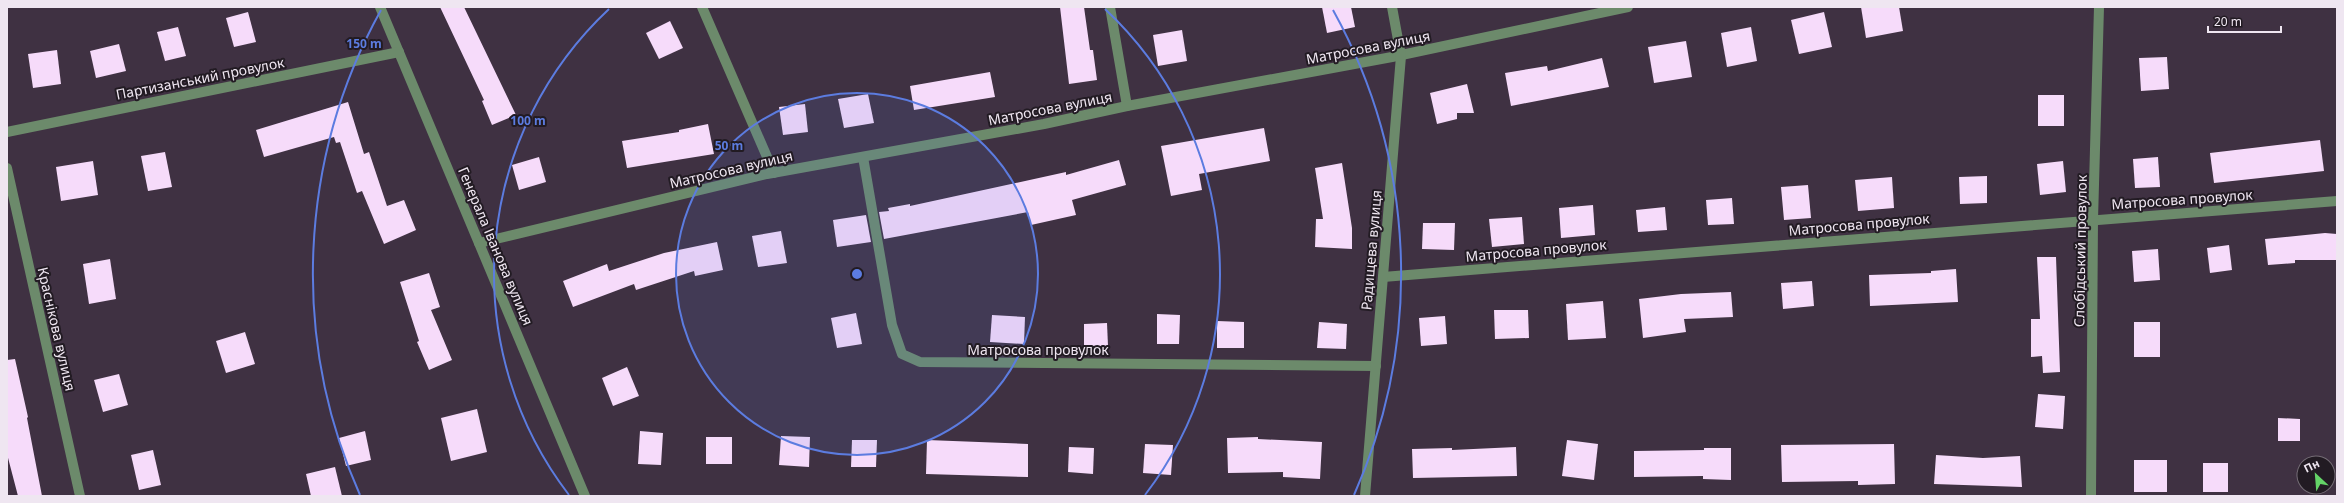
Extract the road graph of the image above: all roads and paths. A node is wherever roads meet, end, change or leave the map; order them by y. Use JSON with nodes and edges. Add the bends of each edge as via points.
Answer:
{"nodes":[{"id":1,"x":380,"y":7,"type":"edge"},
{"id":2,"x":702,"y":7,"type":"edge"},
{"id":3,"x":1110,"y":7,"type":"edge"},
{"id":4,"x":1392,"y":7,"type":"edge"},
{"id":5,"x":1628,"y":7,"type":"edge"},
{"id":6,"x":2099,"y":7,"type":"edge"},
{"id":7,"x":399,"y":52,"type":"junction"},
{"id":8,"x":1401,"y":56,"type":"junction"},
{"id":9,"x":1127,"y":106,"type":"junction"},
{"id":10,"x":7,"y":132,"type":"edge"},
{"id":11,"x":863,"y":157,"type":"junction"},
{"id":12,"x":7,"y":168,"type":"edge"},
{"id":13,"x":774,"y":173,"type":"junction"},
{"id":14,"x":2337,"y":201,"type":"edge"},
{"id":15,"x":2094,"y":220,"type":"junction"},
{"id":16,"x":479,"y":243,"type":"junction"},
{"id":17,"x":1383,"y":277,"type":"junction"},
{"id":18,"x":1376,"y":366,"type":"junction"},
{"id":19,"x":80,"y":496,"type":"edge"},
{"id":20,"x":585,"y":496,"type":"edge"},
{"id":21,"x":1365,"y":496,"type":"edge"},
{"id":22,"x":2091,"y":496,"type":"edge"}],
"edges":[{"from":1,"to":7,"type":"street","name":"Генерала Іванова вулиця"},
{"from":2,"to":13,"type":"street"},
{"from":3,"to":9,"type":"street"},
{"from":4,"to":8,"type":"street","name":"Радищева вулиця"},
{"from":5,"to":8,"type":"street","name":"Матросова вулиця"},
{"from":6,"to":15,"type":"street","name":"Слобідський провулок"},
{"from":7,"to":10,"type":"street","name":"Партизанський провулок"},
{"from":7,"to":16,"type":"street","name":"Генерала Іванова вулиця"},
{"from":8,"to":9,"type":"street","name":"Матросова вулиця"},
{"from":8,"to":17,"type":"street","name":"Радищева вулиця"},
{"from":9,"to":11,"type":"street","name":"Матросова вулиця"},
{"from":11,"to":13,"type":"street","name":"Матросова вулиця"},
{"from":11,"to":18,"type":"street","name":"Матросова провулок","via":[[892,325],[902,354],[920,362]]},
{"from":12,"to":19,"type":"street","name":"Краснікова вулиця"},
{"from":13,"to":16,"type":"street","name":"Матросова вулиця"},
{"from":14,"to":15,"type":"street","name":"Матросова провулок"},
{"from":15,"to":17,"type":"street","name":"Матросова провулок"},
{"from":15,"to":22,"type":"street","name":"Слобідський провулок"},
{"from":16,"to":20,"type":"street","name":"Генерала Іванова вулиця"},
{"from":17,"to":18,"type":"street","name":"Радищева вулиця"},
{"from":18,"to":21,"type":"street","name":"Радищева вулиця"}]}
